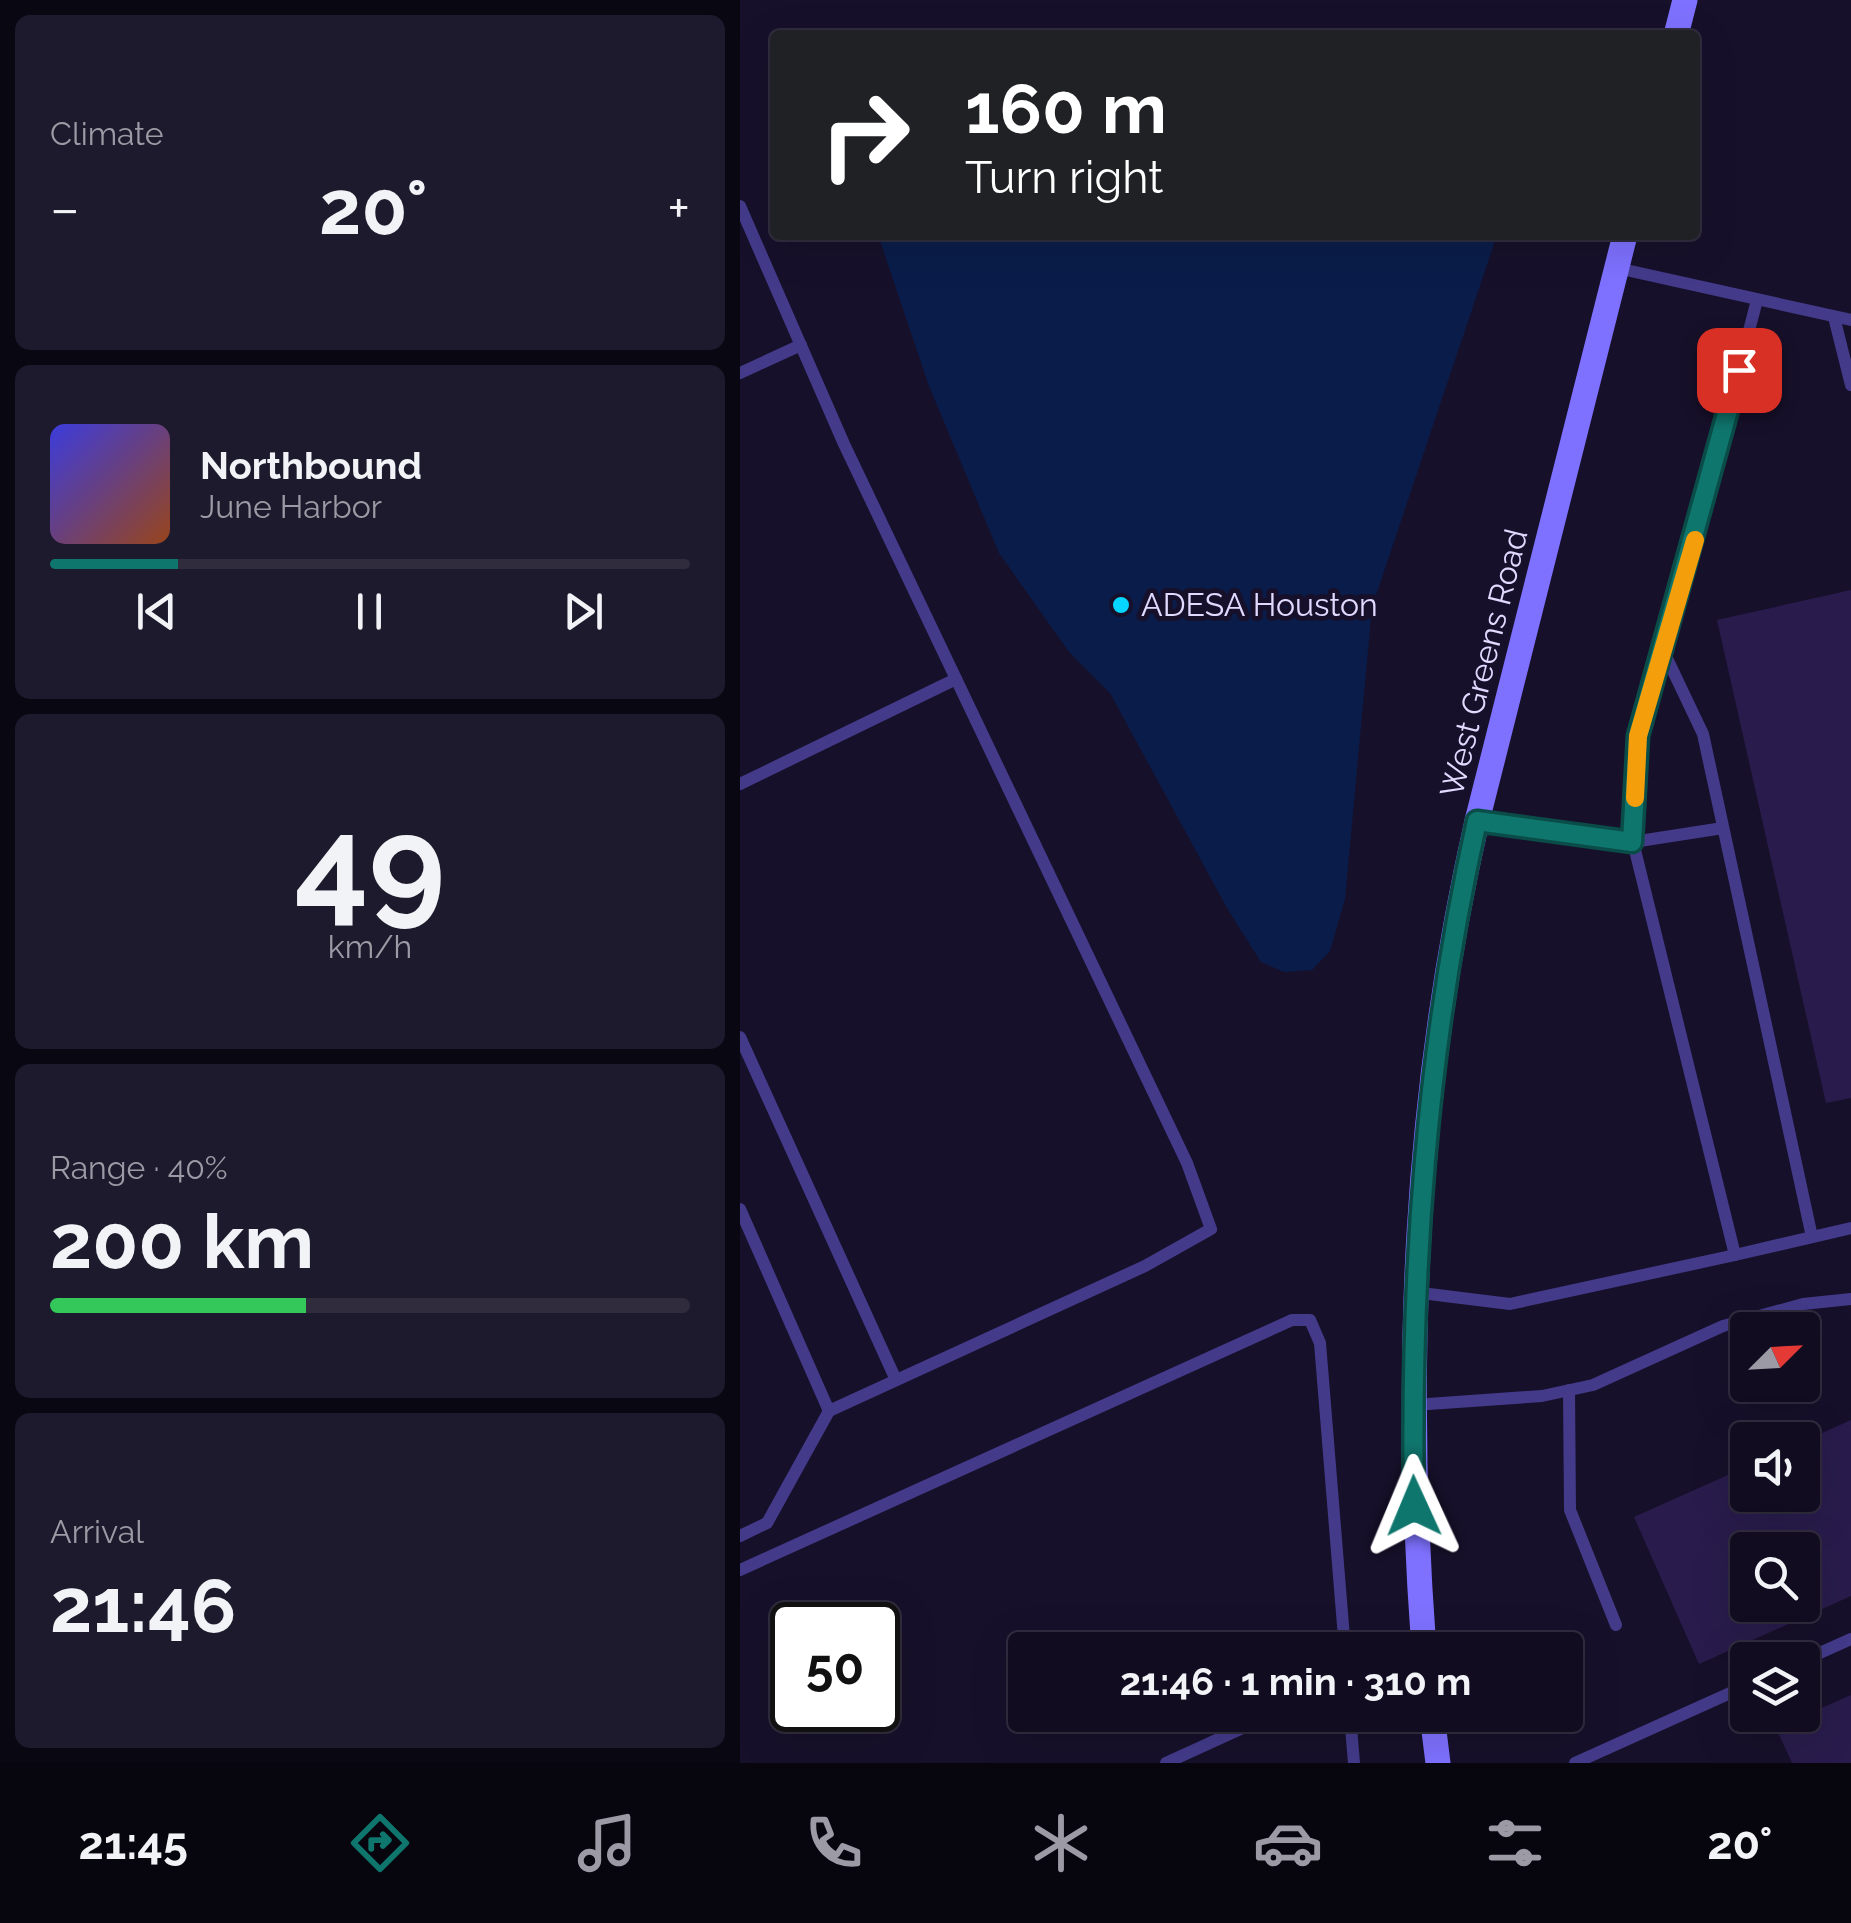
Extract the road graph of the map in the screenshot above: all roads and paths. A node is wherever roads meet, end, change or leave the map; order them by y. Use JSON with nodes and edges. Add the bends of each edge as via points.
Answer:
{"nodes":[{"id":1,"x":1685,"y":0,"type":"edge"},
{"id":2,"x":1677,"y":30,"type":"edge"},
{"id":3,"x":740,"y":206,"type":"edge"},
{"id":4,"x":1624,"y":240,"type":"edge"},
{"id":5,"x":1617,"y":268,"type":"junction"},
{"id":6,"x":1756,"y":300,"type":"junction"},
{"id":7,"x":1834,"y":317,"type":"junction"},
{"id":8,"x":1851,"y":320,"type":"edge"},
{"id":9,"x":800,"y":345,"type":"junction"},
{"id":10,"x":740,"y":373,"type":"edge"},
{"id":11,"x":1851,"y":385,"type":"edge"},
{"id":12,"x":1663,"y":650,"type":"junction"},
{"id":13,"x":956,"y":679,"type":"junction"},
{"id":14,"x":740,"y":784,"type":"edge"},
{"id":15,"x":1477,"y":821,"type":"junction"},
{"id":16,"x":1723,"y":828,"type":"junction"},
{"id":17,"x":1632,"y":842,"type":"junction"},
{"id":18,"x":740,"y":1037,"type":"edge"},
{"id":19,"x":740,"y":1210,"type":"edge"},
{"id":20,"x":1851,"y":1228,"type":"edge"},
{"id":21,"x":1812,"y":1237,"type":"junction"},
{"id":22,"x":1735,"y":1255,"type":"junction"},
{"id":23,"x":1413,"y":1292,"type":"junction"},
{"id":24,"x":1851,"y":1299,"type":"edge"},
{"id":25,"x":896,"y":1380,"type":"junction"},
{"id":26,"x":1569,"y":1390,"type":"junction"},
{"id":27,"x":1412,"y":1405,"type":"junction"},
{"id":28,"x":829,"y":1411,"type":"junction"},
{"id":29,"x":740,"y":1536,"type":"edge"},
{"id":30,"x":740,"y":1570,"type":"edge"},
{"id":31,"x":1616,"y":1625,"type":"dead end"},
{"id":32,"x":1344,"y":1632,"type":"edge"},
{"id":33,"x":1423,"y":1632,"type":"edge"},
{"id":34,"x":1851,"y":1639,"type":"edge"},
{"id":35,"x":1820,"y":1652,"type":"edge"},
{"id":36,"x":1730,"y":1693,"type":"edge"},
{"id":37,"x":1234,"y":1732,"type":"edge"},
{"id":38,"x":1351,"y":1732,"type":"edge"},
{"id":39,"x":1434,"y":1732,"type":"edge"},
{"id":40,"x":1166,"y":1763,"type":"edge"},
{"id":41,"x":1354,"y":1763,"type":"edge"},
{"id":42,"x":1438,"y":1763,"type":"edge"},
{"id":43,"x":1575,"y":1763,"type":"edge"}],
"edges":[{"from":1,"to":2,"type":"main road"},
{"from":3,"to":9,"type":"lane"},
{"from":4,"to":5,"type":"main road","name":"West Greens Road"},
{"from":5,"to":6,"type":"lane"},
{"from":5,"to":15,"type":"main road","name":"West Greens Road"},
{"from":6,"to":7,"type":"lane"},
{"from":6,"to":12,"type":"lane"},
{"from":7,"to":8,"type":"lane"},
{"from":7,"to":11,"type":"lane"},
{"from":9,"to":10,"type":"lane"},
{"from":9,"to":13,"type":"lane"},
{"from":12,"to":16,"type":"lane","via":[[1702,734]]},
{"from":12,"to":17,"type":"lane","via":[[1638,736]]},
{"from":13,"to":14,"type":"lane"},
{"from":13,"to":25,"type":"lane","via":[[1187,1164],[1212,1230]]},
{"from":15,"to":17,"type":"lane"},
{"from":15,"to":23,"type":"main road","name":"West Greens Road","via":[[1430,1082]]},
{"from":16,"to":17,"type":"lane"},
{"from":16,"to":21,"type":"lane"},
{"from":17,"to":22,"type":"lane"},
{"from":18,"to":25,"type":"lane"},
{"from":19,"to":28,"type":"lane"},
{"from":20,"to":21,"type":"lane"},
{"from":21,"to":22,"type":"lane"},
{"from":22,"to":23,"type":"lane","via":[[1510,1304]]},
{"from":23,"to":27,"type":"main road","name":"West Greens Road"},
{"from":24,"to":26,"type":"lane","via":[[1803,1304],[1723,1326]]},
{"from":25,"to":28,"type":"lane"},
{"from":26,"to":27,"type":"lane"},
{"from":26,"to":31,"type":"lane","via":[[1570,1510]]},
{"from":27,"to":33,"type":"main road","name":"West Greens Road"},
{"from":28,"to":29,"type":"lane","via":[[767,1522]]},
{"from":30,"to":32,"type":"lane","via":[[1292,1320],[1310,1320],[1320,1343]]},
{"from":34,"to":35,"type":"lane"},
{"from":36,"to":43,"type":"lane"},
{"from":37,"to":40,"type":"lane"},
{"from":38,"to":41,"type":"lane"},
{"from":39,"to":42,"type":"main road"}]}
